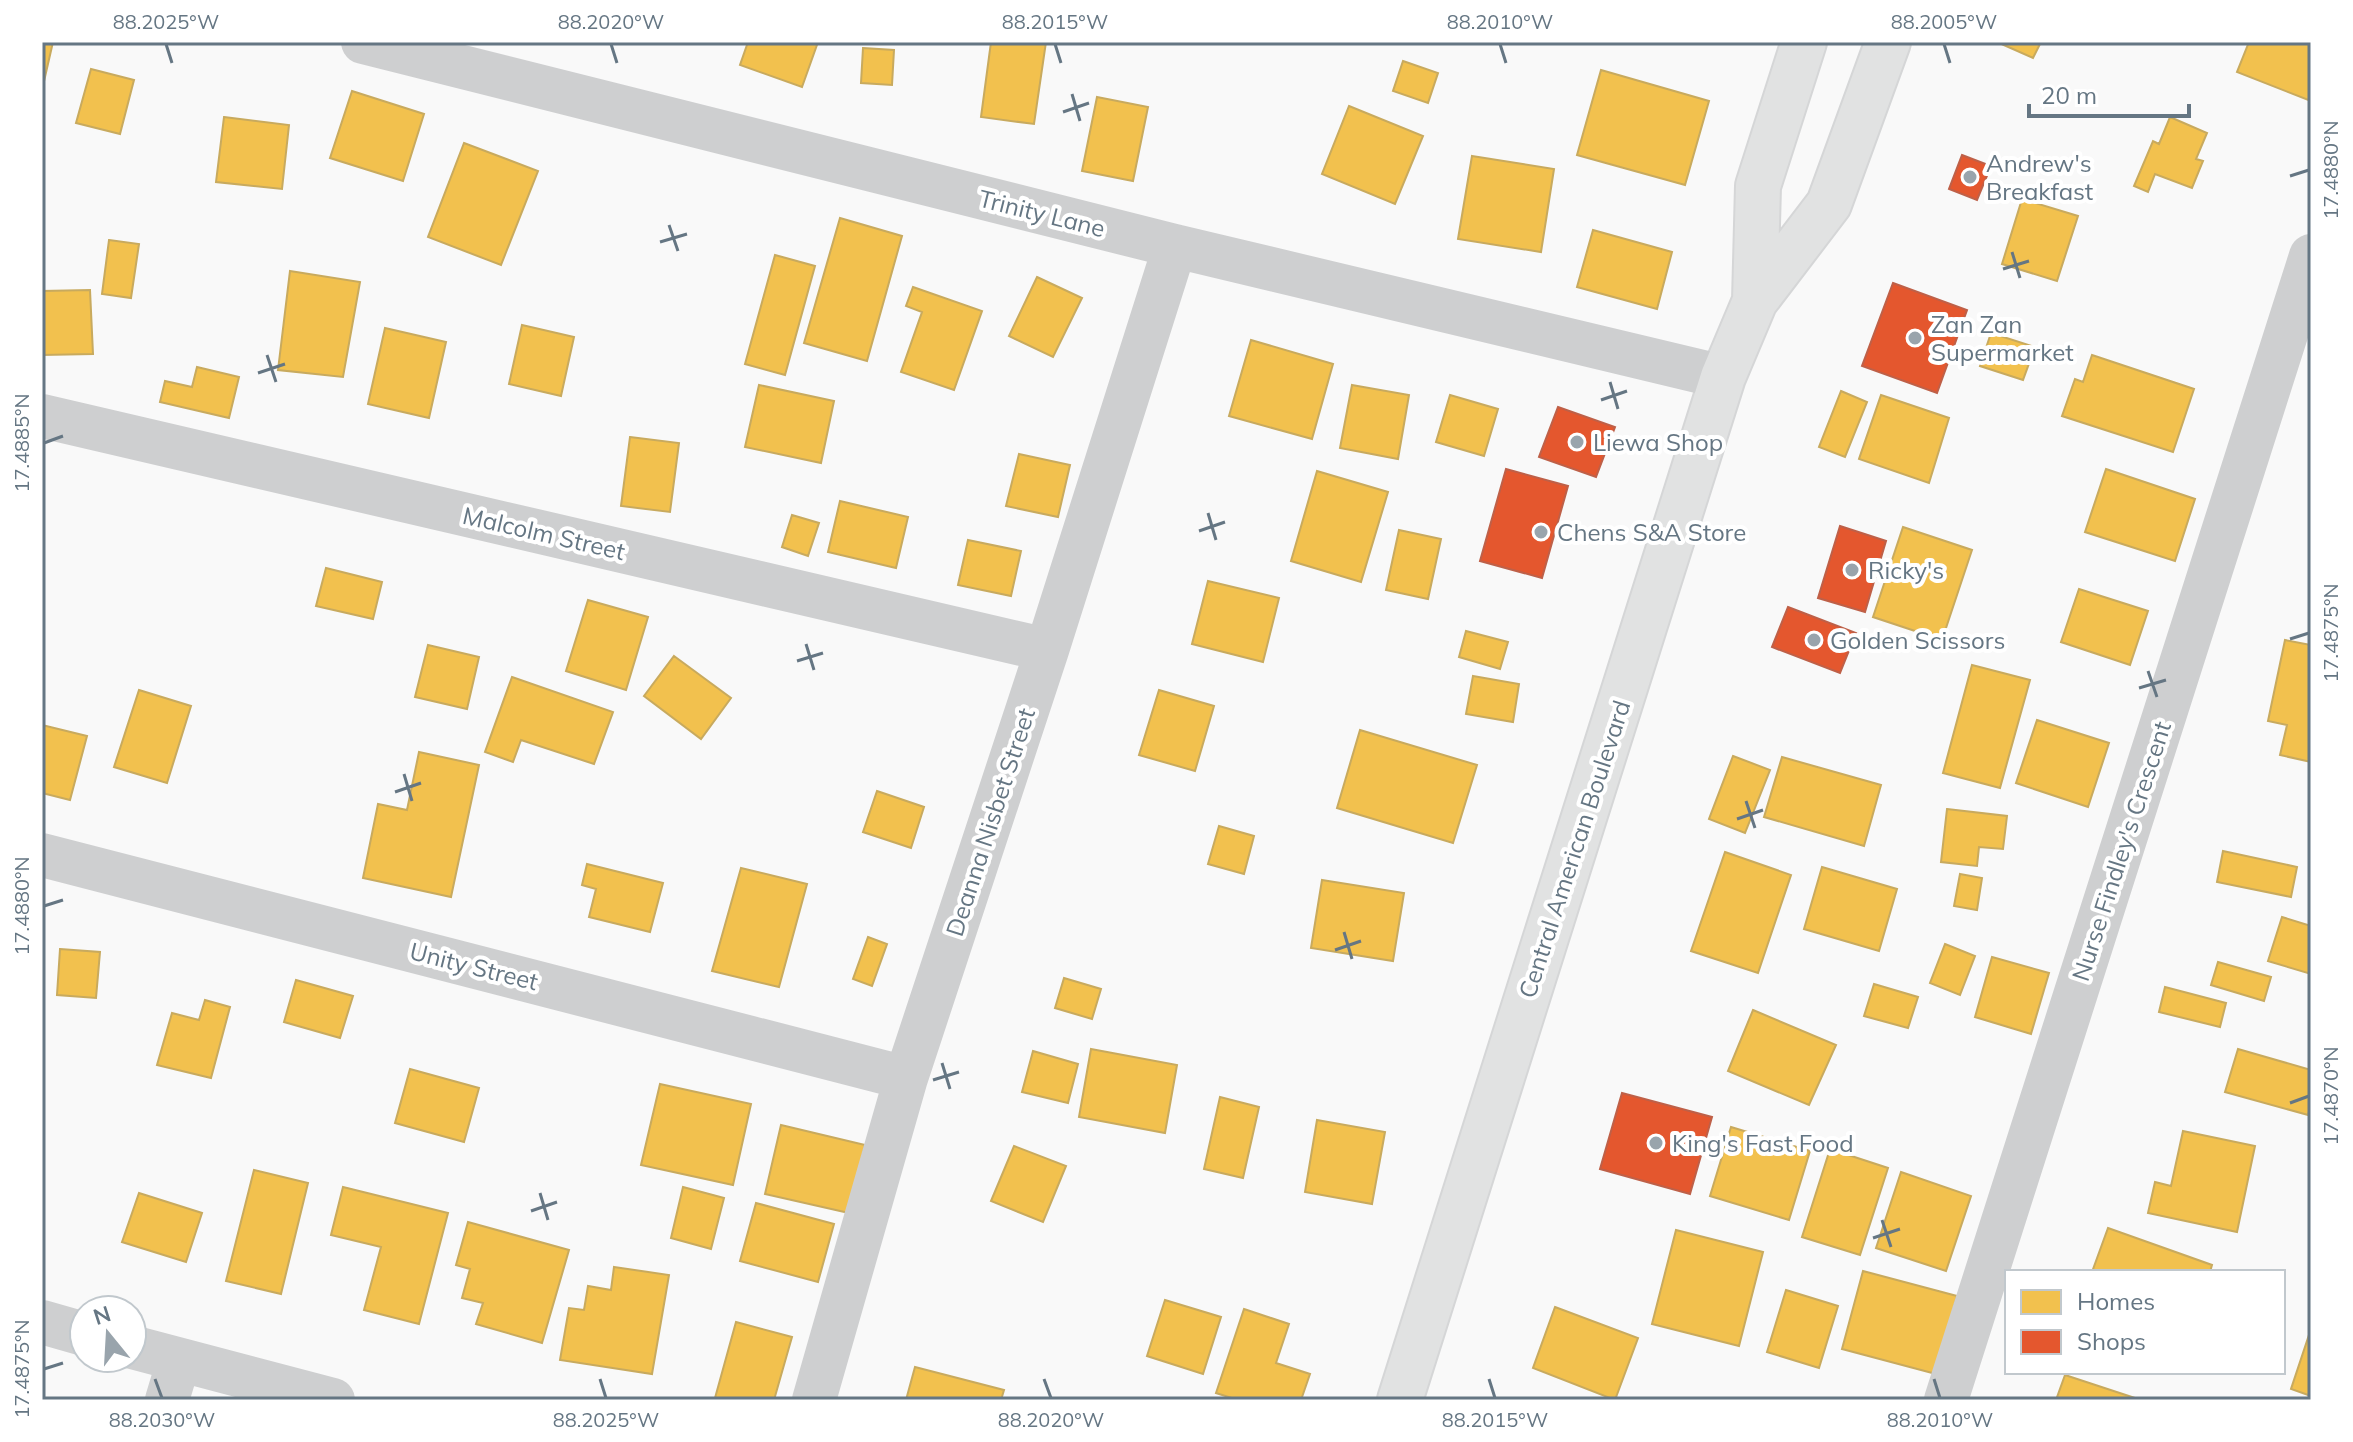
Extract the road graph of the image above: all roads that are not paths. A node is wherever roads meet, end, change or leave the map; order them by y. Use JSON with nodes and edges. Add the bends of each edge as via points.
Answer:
{"nodes":[{"id":1,"x":363,"y":42,"type":"edge"},
{"id":2,"x":1804,"y":42,"type":"edge"},
{"id":3,"x":1888,"y":42,"type":"edge"},
{"id":4,"x":1175,"y":246,"type":"junction"},
{"id":5,"x":2311,"y":256,"type":"edge"},
{"id":6,"x":1755,"y":301,"type":"junction"},
{"id":7,"x":1723,"y":377,"type":"junction"},
{"id":8,"x":42,"y":416,"type":"edge"},
{"id":9,"x":1047,"y":650,"type":"junction"},
{"id":10,"x":42,"y":855,"type":"edge"},
{"id":11,"x":906,"y":1078,"type":"junction"},
{"id":12,"x":42,"y":1322,"type":"edge"},
{"id":13,"x":68,"y":1329,"type":"edge"},
{"id":14,"x":148,"y":1360,"type":"edge"},
{"id":15,"x":173,"y":1380,"type":"edge"},
{"id":16,"x":333,"y":1400,"type":"edge"},
{"id":17,"x":814,"y":1400,"type":"edge"},
{"id":18,"x":1400,"y":1400,"type":"edge"},
{"id":19,"x":1946,"y":1400,"type":"edge"}],
"edges":[{"from":1,"to":4,"type":"street","name":"Trinity Lane"},
{"from":2,"to":6,"type":"main road","name":"Central American Boulevard","via":[[1758,186]]},
{"from":3,"to":6,"type":"main road","name":"Central American Boulevard","via":[[1829,204]]},
{"from":4,"to":7,"type":"street","name":"Trinity Lane"},
{"from":4,"to":9,"type":"street","name":"Deanna Nisbet Street"},
{"from":5,"to":19,"type":"street","name":"Nurse Findley's Crescent"},
{"from":6,"to":7,"type":"main road","name":"Central American Boulevard"},
{"from":7,"to":18,"type":"main road","name":"Central American Boulevard"},
{"from":8,"to":9,"type":"street","name":"Malcolm Street"},
{"from":9,"to":11,"type":"street","name":"Deanna Nisbet Street"},
{"from":10,"to":11,"type":"street","name":"Unity Street"},
{"from":11,"to":17,"type":"street","name":"Deanna Nisbet Street"},
{"from":12,"to":13,"type":"street"},
{"from":14,"to":15,"type":"street"},
{"from":15,"to":16,"type":"street"}]}
